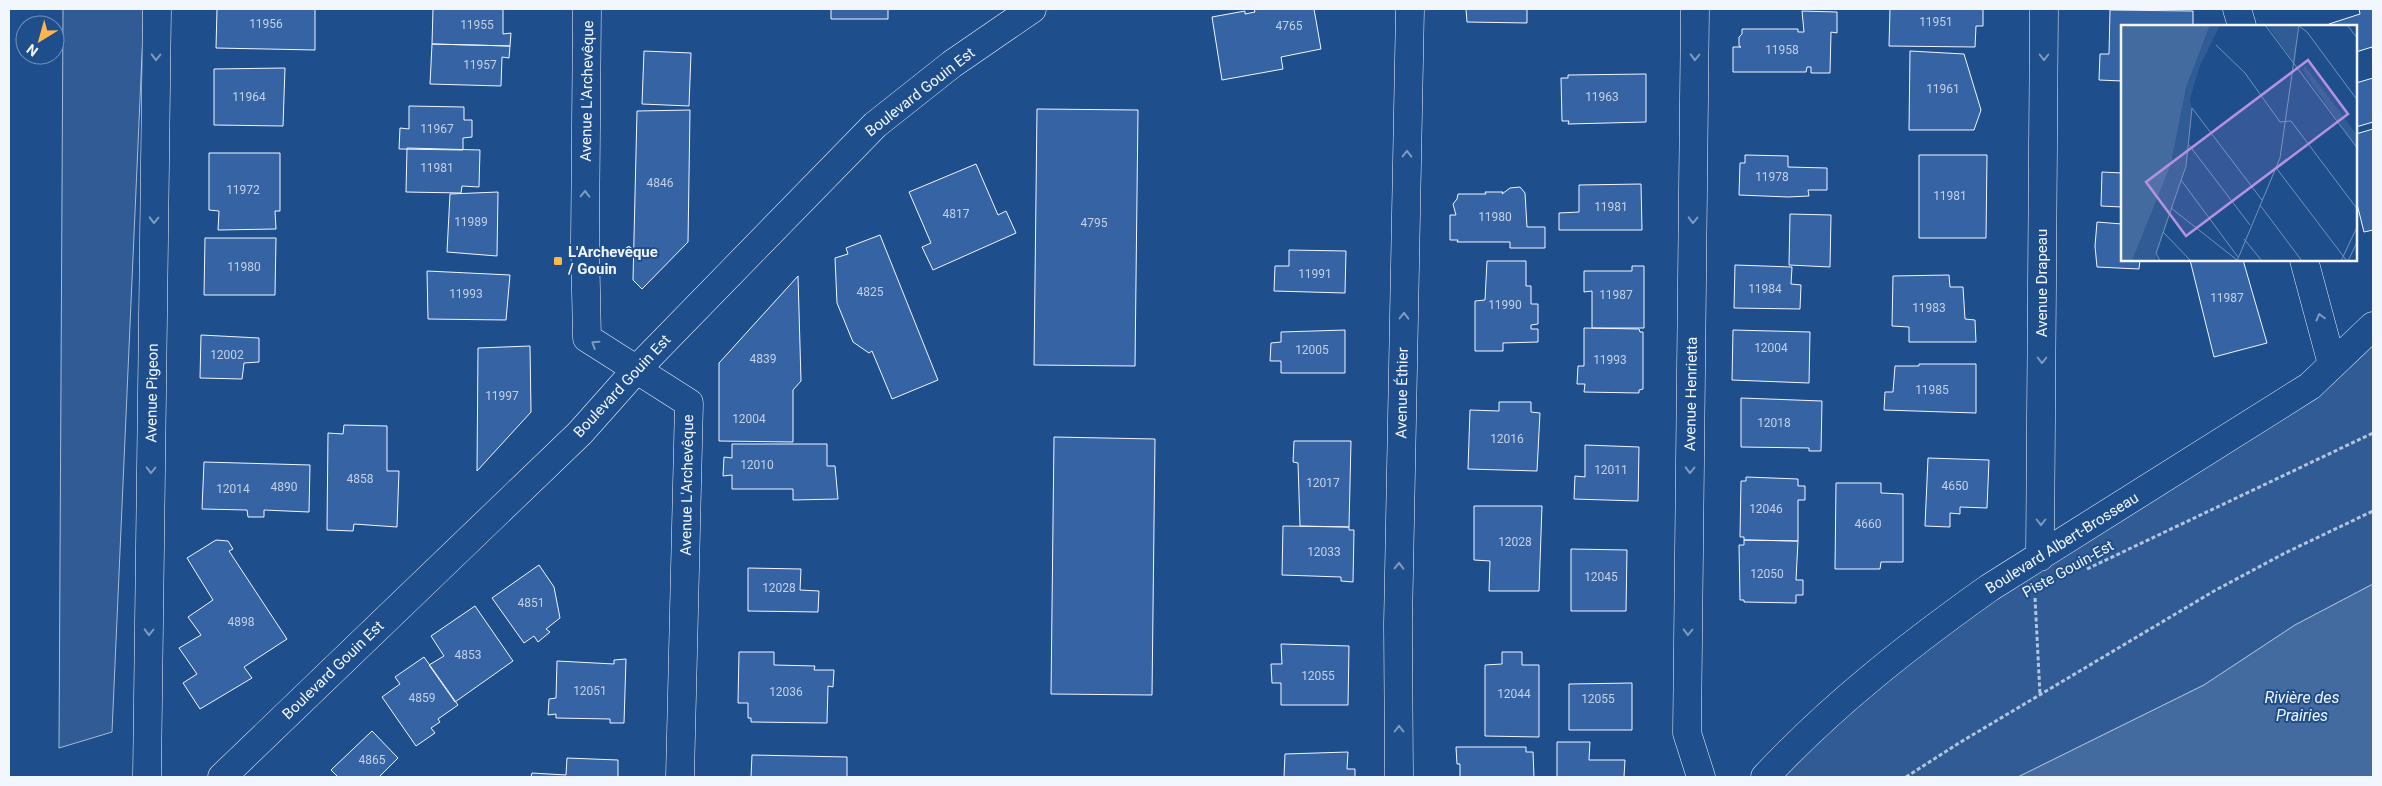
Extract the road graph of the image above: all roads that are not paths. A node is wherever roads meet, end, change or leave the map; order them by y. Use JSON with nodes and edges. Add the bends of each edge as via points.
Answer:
{"nodes":[{"id":1,"x":157,"y":9,"type":"edge"},
{"id":2,"x":587,"y":9,"type":"edge"},
{"id":3,"x":1032,"y":9,"type":"edge"},
{"id":4,"x":1410,"y":9,"type":"edge"},
{"id":5,"x":1695,"y":9,"type":"edge"},
{"id":6,"x":2044,"y":9,"type":"edge"},
{"id":7,"x":2237,"y":9,"type":"edge"},
{"id":8,"x":2242,"y":25,"type":"edge"},
{"id":9,"x":2304,"y":261,"type":"edge"},
{"id":10,"x":2373,"y":326,"type":"edge"},
{"id":11,"x":2332,"y":364,"type":"junction"},
{"id":12,"x":636,"y":370,"type":"junction"},
{"id":13,"x":2040,"y":557,"type":"junction"},
{"id":14,"x":147,"y":777,"type":"edge"},
{"id":15,"x":222,"y":777,"type":"edge"},
{"id":16,"x":680,"y":777,"type":"edge"},
{"id":17,"x":1399,"y":777,"type":"edge"},
{"id":18,"x":1701,"y":777,"type":"edge"},
{"id":19,"x":1765,"y":777,"type":"edge"}],
"edges":[{"from":1,"to":14,"type":"street","name":"Avenue Pigeon","one_way":true},
{"from":12,"to":2,"type":"street","name":"Avenue L'Archevêque","one_way":true,"via":[[587,338]]},
{"from":3,"to":12,"type":"street","name":"Boulevard Gouin Est","via":[[952,64],[875,125]]},
{"from":17,"to":4,"type":"street","name":"Avenue Éthier","one_way":true,"via":[[1398,614]]},
{"from":5,"to":18,"type":"street","name":"Avenue Henrietta","one_way":true,"via":[[1687,733]]},
{"from":6,"to":13,"type":"street","name":"Avenue Drapeau","one_way":true},
{"from":7,"to":8,"type":"street"},
{"from":11,"to":9,"type":"street","one_way":true},
{"from":10,"to":11,"type":"street","name":"Boulevard Albert-Brosseau"},
{"from":11,"to":13,"type":"street","name":"Boulevard Albert-Brosseau","via":[[2310,386]]},
{"from":12,"to":15,"type":"street","name":"Boulevard Gouin Est","via":[[580,433]]},
{"from":12,"to":16,"type":"street","name":"Avenue L'Archevêque","via":[[689,403]]},
{"from":13,"to":19,"type":"street","name":"Boulevard Albert-Brosseau","via":[[1989,588],[1892,659],[1790,750]]}]}
